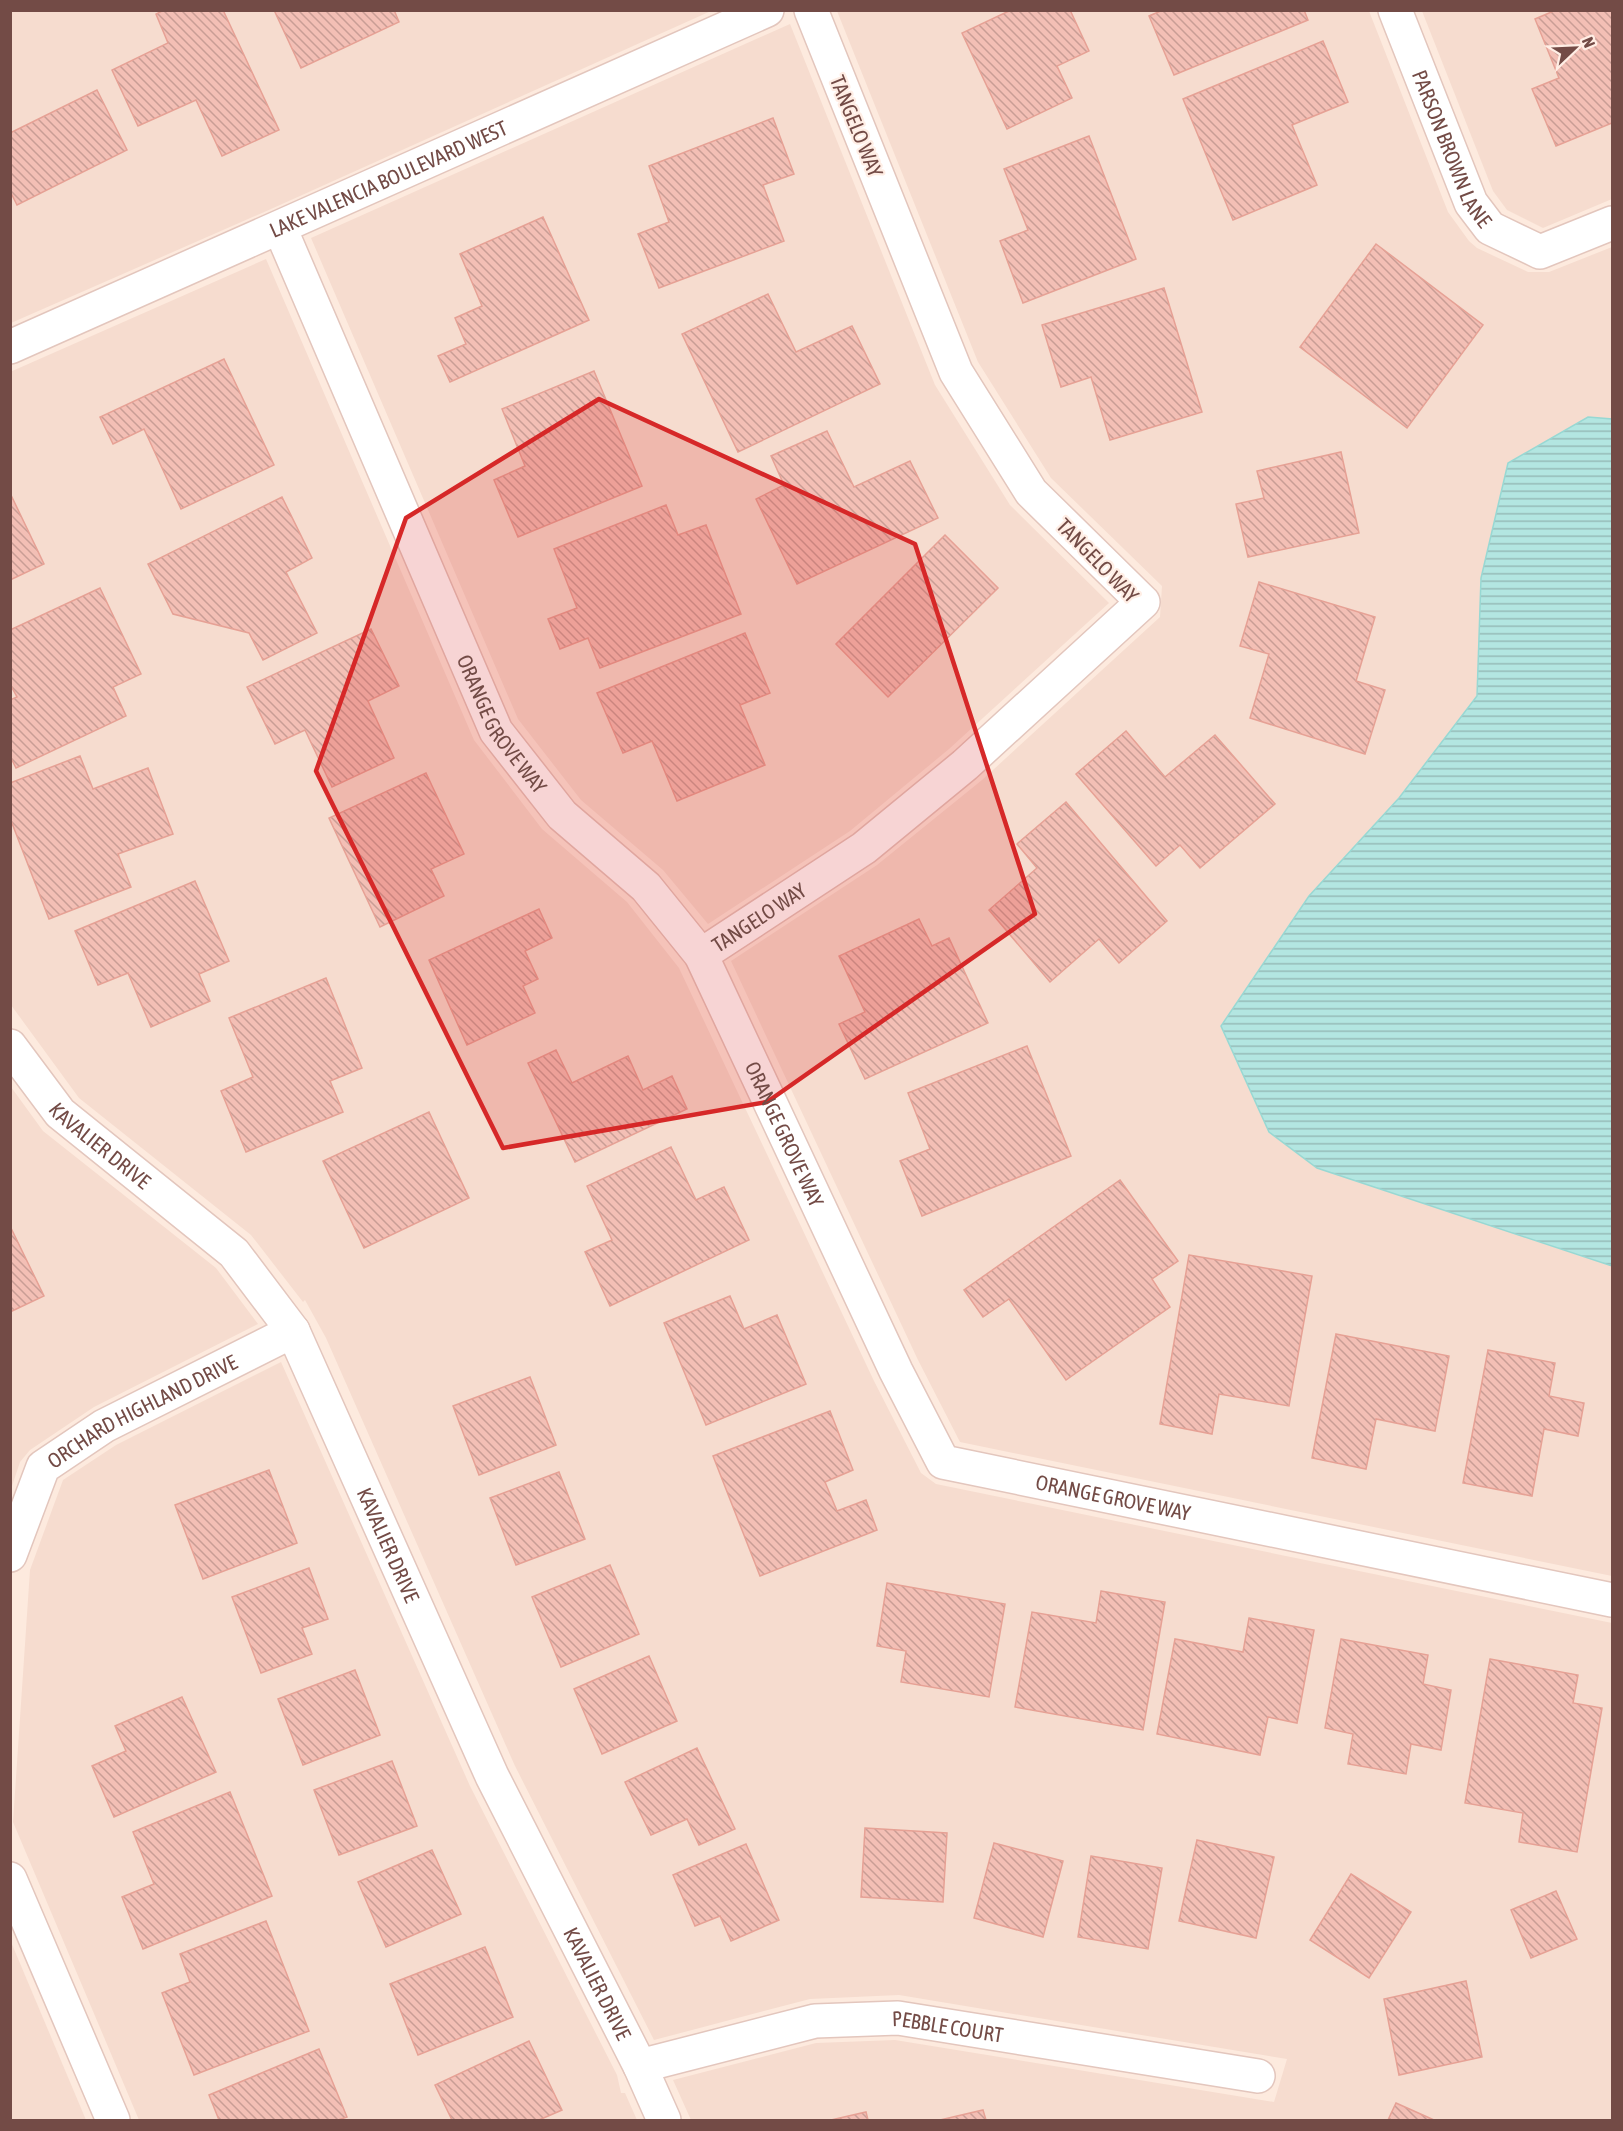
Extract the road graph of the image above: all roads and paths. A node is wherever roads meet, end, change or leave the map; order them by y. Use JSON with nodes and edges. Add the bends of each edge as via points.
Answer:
{"nodes":[{"id":1,"x":767,"y":10,"type":"edge"},
{"id":2,"x":811,"y":10,"type":"edge"},
{"id":3,"x":1395,"y":10,"type":"edge"},
{"id":4,"x":1612,"y":223,"type":"edge"},
{"id":5,"x":280,"y":228,"type":"junction"},
{"id":6,"x":10,"y":347,"type":"edge"},
{"id":7,"x":701,"y":955,"type":"junction"},
{"id":8,"x":10,"y":1046,"type":"edge"},
{"id":9,"x":293,"y":1330,"type":"junction"},
{"id":10,"x":10,"y":1555,"type":"edge"},
{"id":11,"x":1612,"y":1600,"type":"edge"},
{"id":12,"x":10,"y":1879,"type":"edge"},
{"id":13,"x":640,"y":2066,"type":"junction"},
{"id":14,"x":1258,"y":2076,"type":"dead end"},
{"id":15,"x":113,"y":2121,"type":"edge"},
{"id":16,"x":664,"y":2121,"type":"edge"}],
"edges":[{"from":1,"to":5,"type":"street","name":"LAKE VALENCIA BOULEVARD WEST"},
{"from":2,"to":7,"type":"street","name":"TANGELO WAY","via":[[956,372],[1031,492],[1143,602],[965,765],[864,848]]},
{"from":3,"to":4,"type":"street","name":"PARSON BROWN LANE","via":[[1471,202],[1490,228],[1540,252]]},
{"from":5,"to":6,"type":"street","name":"LAKE VALENCIA BOULEVARD WEST"},
{"from":5,"to":7,"type":"street","name":"ORANGE GROVE WAY","via":[[496,731],[562,815],[646,887]]},
{"from":7,"to":11,"type":"street","name":"ORANGE GROVE WAY","via":[[896,1371],[943,1462]]},
{"from":8,"to":9,"type":"street","name":"KAVALIER DRIVE","via":[[60,1113],[234,1253]]},
{"from":9,"to":10,"type":"street","name":"ORCHARD HIGHLAND DRIVE","via":[[104,1426],[43,1467]]},
{"from":9,"to":13,"type":"street","name":"KAVALIER DRIVE","via":[[492,1776]]},
{"from":12,"to":15,"type":"street"},
{"from":13,"to":14,"type":"street","name":"PEBBLE COURT","via":[[815,2020],[898,2018]]},
{"from":13,"to":16,"type":"street","name":"KAVALIER DRIVE"}]}
